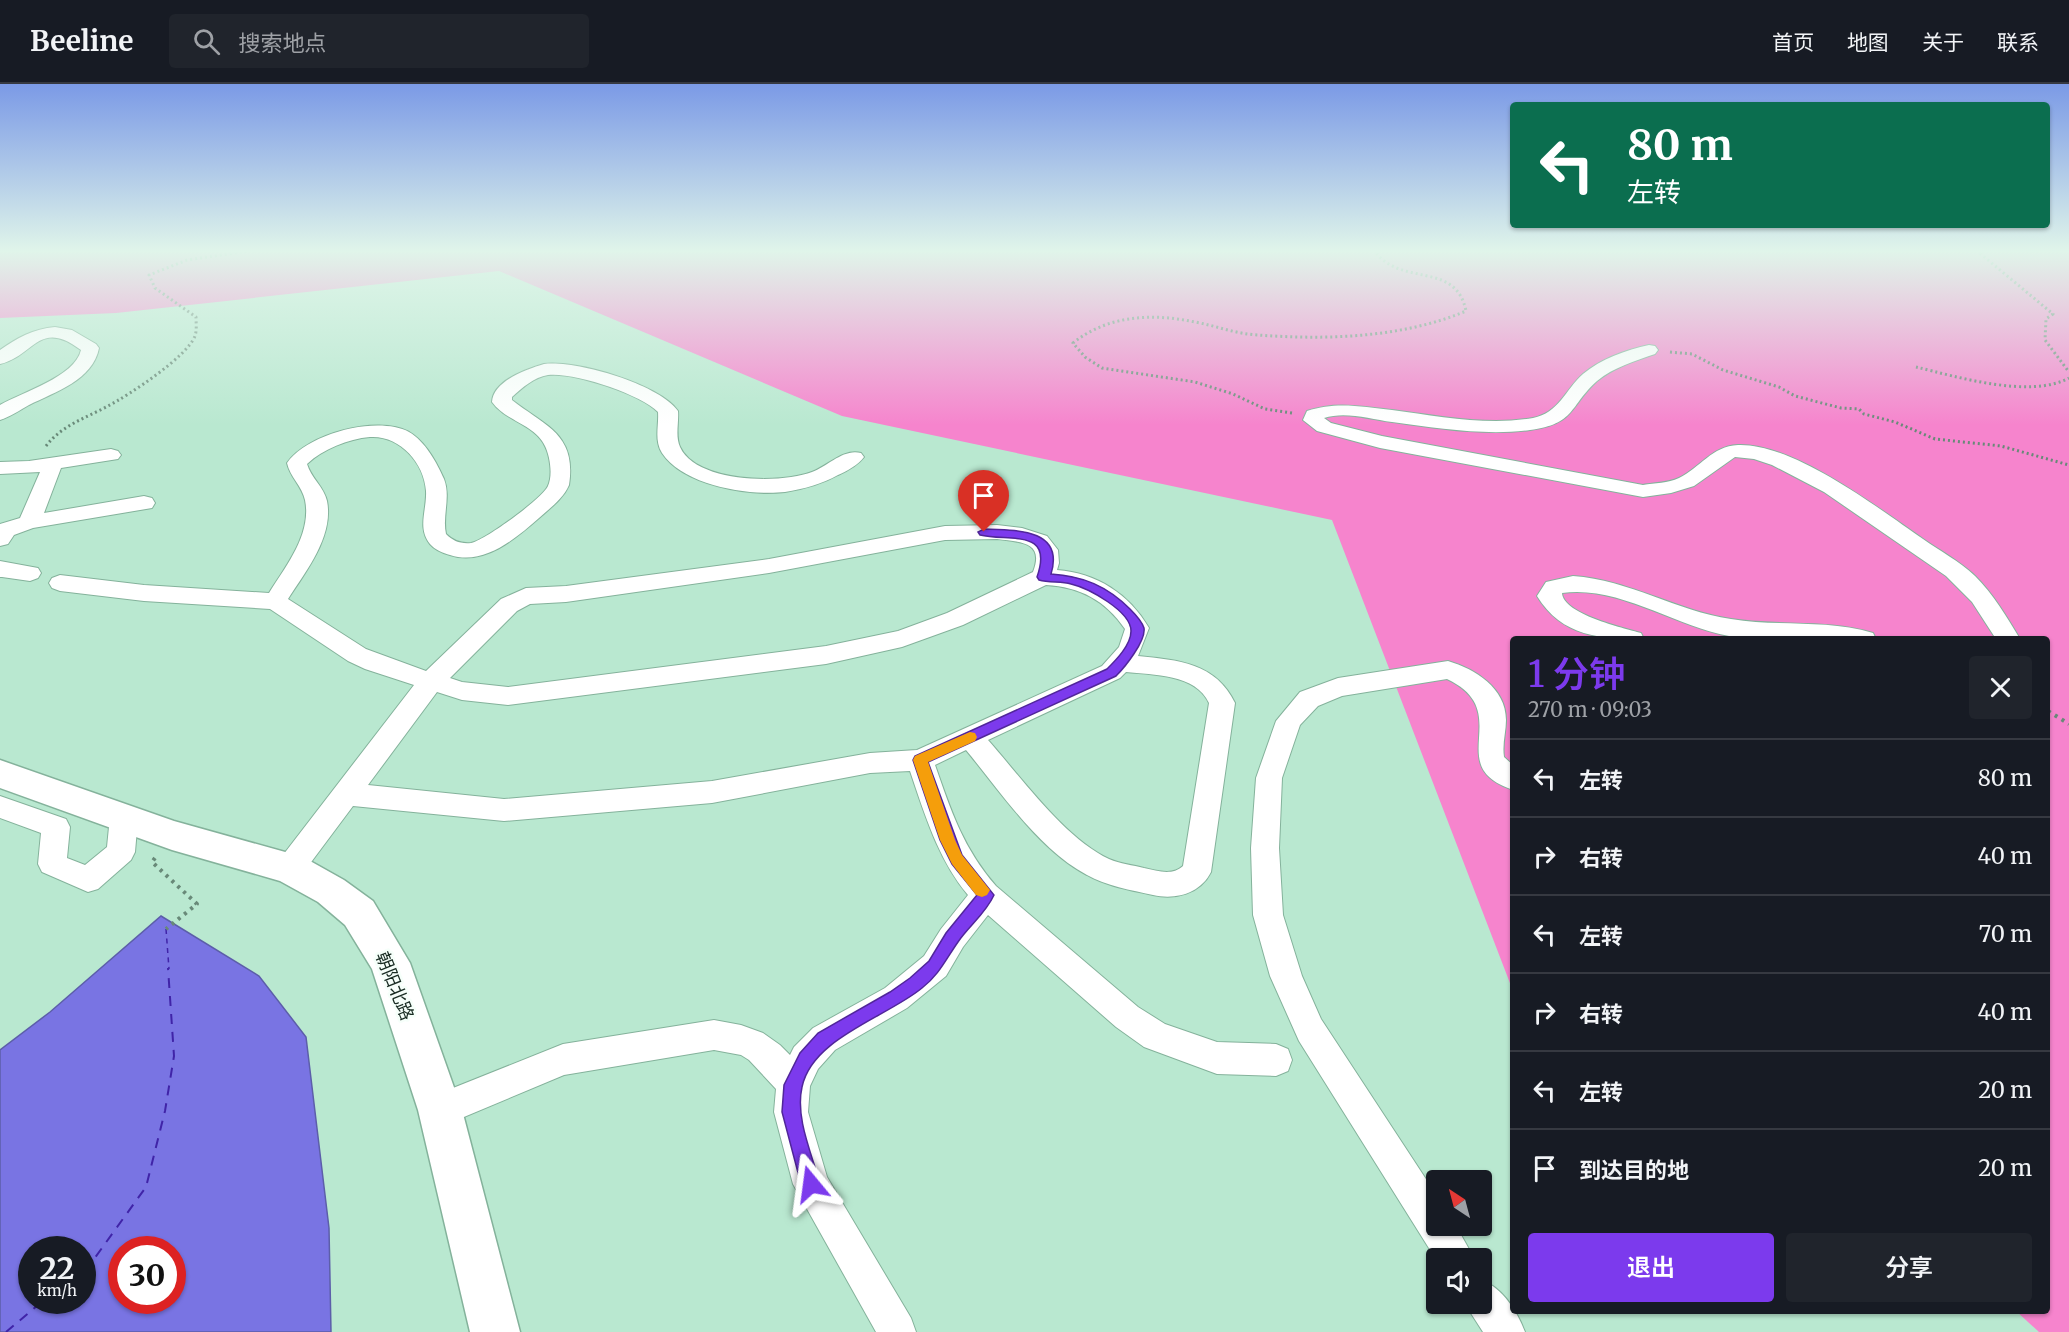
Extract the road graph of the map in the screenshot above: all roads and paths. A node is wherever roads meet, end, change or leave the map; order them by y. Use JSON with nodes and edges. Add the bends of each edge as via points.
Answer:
{"nodes":[{"id":1,"x":185,"y":308,"type":"edge"},
{"id":2,"x":1466,"y":308,"type":"edge"},
{"id":3,"x":2046,"y":308,"type":"edge"},
{"id":4,"x":1649,"y":350,"type":"joint"},
{"id":5,"x":0,"y":359,"type":"edge"},
{"id":6,"x":1916,"y":367,"type":"dead end"},
{"id":7,"x":2069,"y":372,"type":"edge"},
{"id":8,"x":2069,"y":378,"type":"edge"},
{"id":9,"x":0,"y":414,"type":"edge"},
{"id":10,"x":1314,"y":415,"type":"junction"},
{"id":11,"x":111,"y":455,"type":"dead end"},
{"id":12,"x":854,"y":457,"type":"dead end"},
{"id":13,"x":52,"y":464,"type":"junction"},
{"id":14,"x":2069,"y":465,"type":"edge"},
{"id":15,"x":0,"y":468,"type":"edge"},
{"id":16,"x":144,"y":503,"type":"dead end"},
{"id":17,"x":29,"y":522,"type":"junction"},
{"id":18,"x":0,"y":539,"type":"edge"},
{"id":19,"x":0,"y":568,"type":"edge"},
{"id":20,"x":30,"y":573,"type":"dead end"},
{"id":21,"x":1043,"y":577,"type":"junction"},
{"id":22,"x":60,"y":583,"type":"dead end"},
{"id":23,"x":275,"y":601,"type":"junction"},
{"id":24,"x":1624,"y":636,"type":"edge"},
{"id":25,"x":1849,"y":636,"type":"edge"},
{"id":26,"x":2006,"y":636,"type":"edge"},
{"id":27,"x":1121,"y":663,"type":"junction"},
{"id":28,"x":432,"y":680,"type":"junction"},
{"id":29,"x":2050,"y":712,"type":"edge"},
{"id":30,"x":2069,"y":724,"type":"edge"},
{"id":31,"x":970,"y":737,"type":"junction"},
{"id":32,"x":920,"y":760,"type":"junction"},
{"id":33,"x":0,"y":774,"type":"edge"},
{"id":34,"x":1510,"y":778,"type":"edge"},
{"id":35,"x":345,"y":794,"type":"junction"},
{"id":36,"x":0,"y":807,"type":"edge"},
{"id":37,"x":124,"y":817,"type":"junction"},
{"id":38,"x":172,"y":835,"type":"junction"},
{"id":39,"x":290,"y":868,"type":"junction"},
{"id":40,"x":987,"y":895,"type":"junction"},
{"id":41,"x":166,"y":929,"type":"dead end"},
{"id":42,"x":1276,"y":1060,"type":"dead end"},
{"id":43,"x":793,"y":1085,"type":"junction"},
{"id":44,"x":440,"y":1110,"type":"junction"},
{"id":45,"x":1450,"y":1248,"type":"edge"},
{"id":46,"x":1492,"y":1313,"type":"edge"},
{"id":47,"x":495,"y":1332,"type":"edge"},
{"id":48,"x":897,"y":1332,"type":"edge"},
{"id":49,"x":1506,"y":1332,"type":"edge"}],
"edges":[{"from":1,"to":13,"type":"path","via":[[196,317],[196,335],[183,353],[112,404],[50,439],[43,451]]},
{"from":2,"to":10,"type":"path","via":[[1437,322],[1318,338],[1233,333],[1196,322],[1139,317],[1109,322],[1085,332],[1073,343],[1102,368],[1195,382],[1265,409]]},
{"from":3,"to":7,"type":"path","via":[[2053,314],[2046,319],[2045,340]]},
{"from":4,"to":10,"type":"street","via":[[1608,364],[1589,378],[1565,412],[1547,421],[1483,424],[1346,409]]},
{"from":4,"to":14,"type":"path","via":[[1692,354],[1723,370],[1779,387],[1795,396],[1859,410],[1935,440],[2001,446]]},
{"from":5,"to":9,"type":"street","via":[[30,338],[61,331],[84,343],[91,353],[71,376]]},
{"from":6,"to":8,"type":"path","via":[[1972,380],[2029,386],[2064,383]]},
{"from":10,"to":26,"type":"street","via":[[1313,420],[1324,427],[1380,442],[1642,490],[1686,482],[1710,463],[1737,451],[1781,461],[1868,511],[1959,574],[1985,601]]},
{"from":11,"to":13,"type":"street"},
{"from":12,"to":23,"type":"street","via":[[826,474],[785,486],[733,484],[680,462],[667,439],[668,411],[652,397],[564,370],[539,372],[501,395],[502,402],[548,434],[557,451],[559,487],[550,497],[504,536],[487,545],[457,549],[446,546],[435,533],[436,487],[413,443],[386,430],[319,446],[297,463],[298,474],[316,500],[315,524]]},
{"from":13,"to":15,"type":"street"},
{"from":13,"to":17,"type":"street"},
{"from":16,"to":17,"type":"street"},
{"from":17,"to":18,"type":"street","via":[[6,530]]},
{"from":19,"to":20,"type":"street"},
{"from":21,"to":27,"type":"street","via":[[1070,579],[1094,587],[1123,608],[1137,628],[1136,638]]},
{"from":21,"to":28,"type":"street","via":[[926,631],[826,655],[508,696],[462,691]]},
{"from":21,"to":28,"type":"street","via":[[1047,550],[1039,541],[997,532],[945,533],[769,566],[526,596],[509,605]]},
{"from":22,"to":23,"type":"street"},
{"from":23,"to":28,"type":"street","via":[[357,655]]},
{"from":24,"to":25,"type":"street","via":[[1570,617],[1554,606],[1549,596],[1554,587],[1592,586],[1637,596],[1713,624],[1754,632],[1824,631]]},
{"from":27,"to":31,"type":"street","via":[[1094,682]]},
{"from":27,"to":31,"type":"street","via":[[1190,674],[1212,685],[1220,694],[1222,703],[1197,872],[1188,882],[1155,883],[1096,866],[1040,816]]},
{"from":28,"to":35,"type":"street"},
{"from":29,"to":30,"type":"path"},
{"from":31,"to":32,"type":"street"},
{"from":32,"to":35,"type":"street","via":[[870,763],[712,792],[504,810]]},
{"from":32,"to":40,"type":"street","via":[[952,849],[969,877]]},
{"from":33,"to":37,"type":"main road","name":"朝阳北路"},
{"from":34,"to":45,"type":"street","via":[[1491,758],[1493,713],[1479,686],[1465,675],[1448,670],[1338,687],[1309,699],[1289,721],[1269,778],[1265,848],[1268,915],[1286,976],[1310,1030]]},
{"from":35,"to":39,"type":"street"},
{"from":36,"to":37,"type":"street","via":[[56,828],[52,864],[88,880],[121,852]]},
{"from":37,"to":38,"type":"main road","name":"朝阳北路"},
{"from":38,"to":39,"type":"main road","name":"朝阳北路"},
{"from":38,"to":41,"type":"path","via":[[152,862],[197,904]]},
{"from":39,"to":44,"type":"main road","name":"朝阳北路","via":[[331,891],[359,913],[390,963]]},
{"from":40,"to":42,"type":"street","via":[[1127,1017],[1155,1036],[1217,1058]]},
{"from":40,"to":43,"type":"street","via":[[935,966],[896,998],[824,1039],[806,1058]]},
{"from":43,"to":44,"type":"street","via":[[762,1048],[738,1037],[714,1035],[563,1060]]},
{"from":43,"to":48,"type":"street","via":[[791,1112],[811,1184]]},
{"from":44,"to":47,"type":"main road","name":"朝阳北路"},
{"from":46,"to":49,"type":"street"}]}
